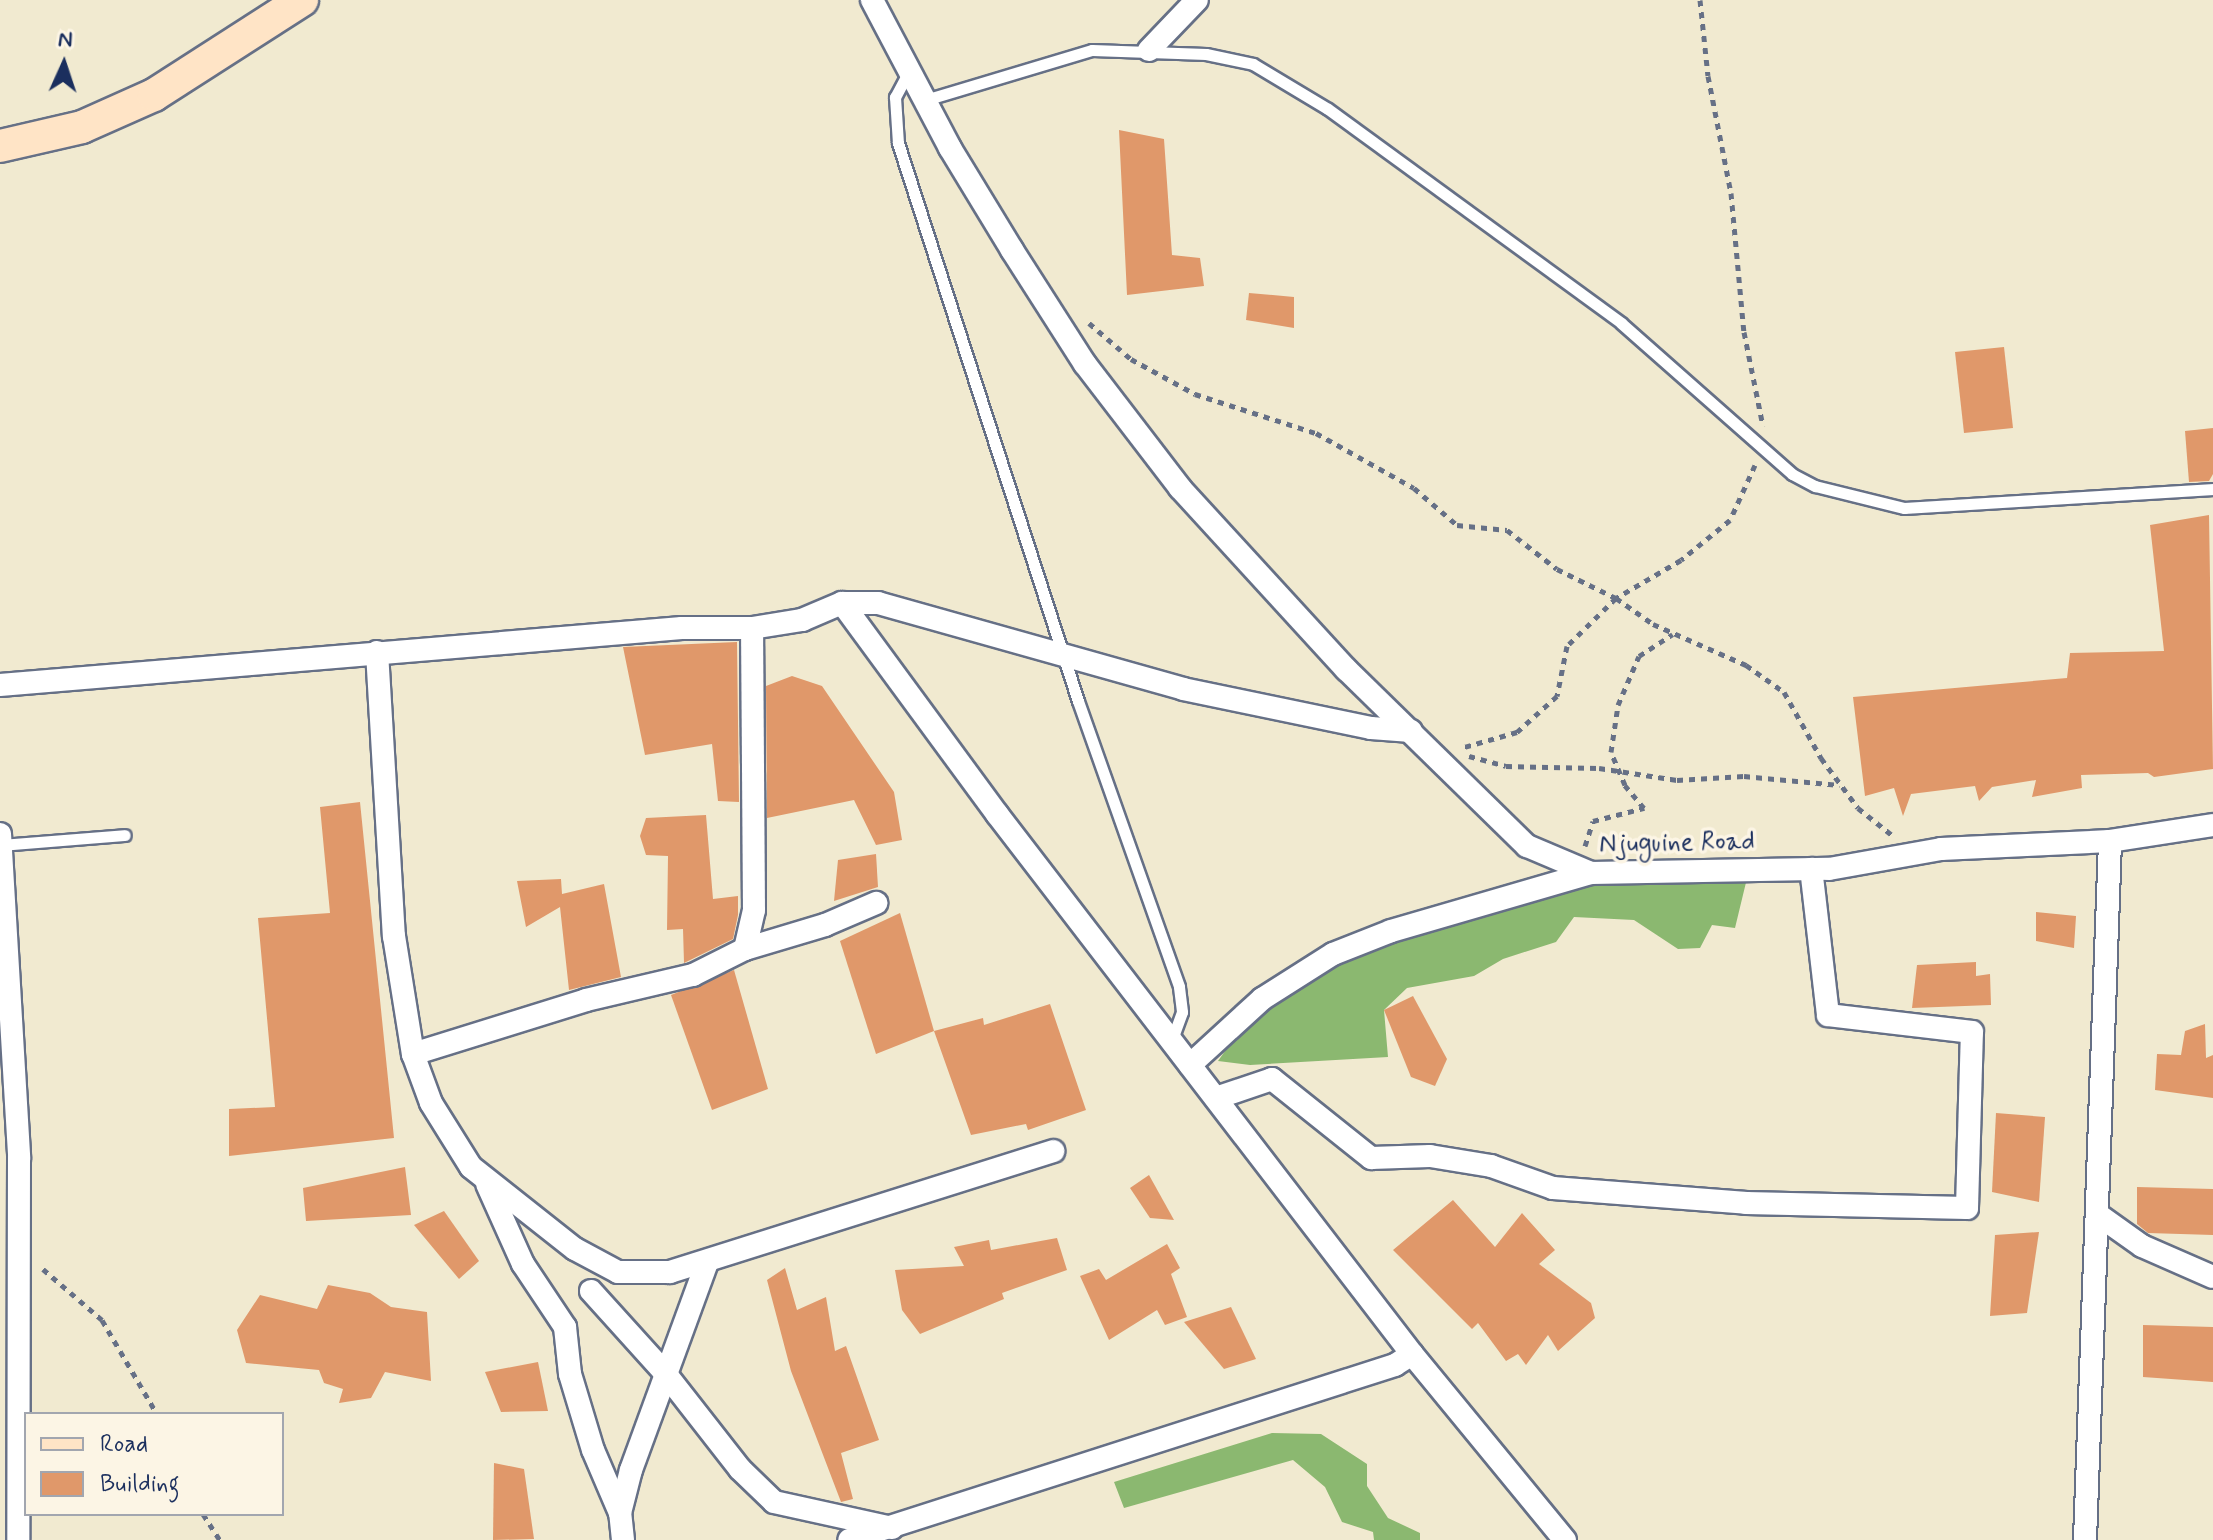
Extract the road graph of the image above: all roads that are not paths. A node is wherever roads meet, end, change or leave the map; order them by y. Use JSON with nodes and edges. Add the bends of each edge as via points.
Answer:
{"nodes":[{"id":1,"x":302,"y":0,"type":"edge"},
{"id":2,"x":872,"y":0,"type":"edge"},
{"id":3,"x":1197,"y":0,"type":"edge"},
{"id":4,"x":1149,"y":50,"type":"junction"},
{"id":5,"x":909,"y":71,"type":"junction"},
{"id":6,"x":925,"y":100,"type":"junction"},
{"id":7,"x":0,"y":146,"type":"edge"},
{"id":8,"x":2213,"y":489,"type":"edge"},
{"id":9,"x":842,"y":603,"type":"junction"},
{"id":10,"x":752,"y":628,"type":"junction"},
{"id":11,"x":377,"y":652,"type":"junction"},
{"id":12,"x":1064,"y":657,"type":"junction"},
{"id":13,"x":0,"y":685,"type":"edge"},
{"id":14,"x":1411,"y":731,"type":"junction"},
{"id":15,"x":2213,"y":825,"type":"edge"},
{"id":16,"x":125,"y":835,"type":"dead end"},
{"id":17,"x":2110,"y":841,"type":"junction"},
{"id":18,"x":1,"y":853,"type":"edge"},
{"id":19,"x":1811,"y":869,"type":"junction"},
{"id":20,"x":1585,"y":870,"type":"junction"},
{"id":21,"x":876,"y":903,"type":"dead end"},
{"id":22,"x":745,"y":949,"type":"junction"},
{"id":23,"x":1172,"y":1041,"type":"junction"},
{"id":24,"x":413,"y":1054,"type":"junction"},
{"id":25,"x":1190,"y":1065,"type":"junction"},
{"id":26,"x":1216,"y":1098,"type":"junction"},
{"id":27,"x":1053,"y":1151,"type":"dead end"},
{"id":28,"x":9,"y":1159,"type":"edge"},
{"id":29,"x":485,"y":1180,"type":"junction"},
{"id":30,"x":2097,"y":1214,"type":"junction"},
{"id":31,"x":707,"y":1262,"type":"junction"},
{"id":32,"x":618,"y":1272,"type":"junction"},
{"id":33,"x":2213,"y":1277,"type":"edge"},
{"id":34,"x":591,"y":1291,"type":"junction"},
{"id":35,"x":557,"y":1315,"type":"junction"},
{"id":36,"x":1412,"y":1354,"type":"junction"},
{"id":37,"x":665,"y":1373,"type":"junction"},
{"id":38,"x":8,"y":1425,"type":"edge"},
{"id":39,"x":620,"y":1513,"type":"junction"},
{"id":40,"x":892,"y":1528,"type":"junction"},
{"id":41,"x":15,"y":1539,"type":"edge"},
{"id":42,"x":623,"y":1540,"type":"edge"},
{"id":43,"x":849,"y":1540,"type":"edge"},
{"id":44,"x":1565,"y":1540,"type":"edge"},
{"id":45,"x":2085,"y":1540,"type":"edge"}],
"edges":[{"from":1,"to":7,"type":"main road","via":[[154,95],[82,127]]},
{"from":2,"to":5,"type":"street"},
{"from":3,"to":4,"type":"street"},
{"from":4,"to":6,"type":"lane","via":[[1092,50]]},
{"from":4,"to":8,"type":"lane","via":[[1253,64],[1287,80],[1621,323],[1766,451],[1815,486],[1904,508]]},
{"from":5,"to":6,"type":"street"},
{"from":5,"to":12,"type":"lane","via":[[895,97],[898,143]]},
{"from":6,"to":14,"type":"street","via":[[1085,364],[1180,488],[1346,669]]},
{"from":9,"to":10,"type":"street","via":[[802,620]]},
{"from":9,"to":12,"type":"street","via":[[916,610]]},
{"from":9,"to":23,"type":"street"},
{"from":10,"to":11,"type":"street","via":[[682,628]]},
{"from":10,"to":22,"type":"street","via":[[754,910]]},
{"from":11,"to":13,"type":"street"},
{"from":11,"to":24,"type":"street","via":[[394,936]]},
{"from":12,"to":14,"type":"street","via":[[1291,713]]},
{"from":12,"to":23,"type":"lane","via":[[1179,987],[1182,1012]]},
{"from":14,"to":20,"type":"street","via":[[1527,846]]},
{"from":15,"to":17,"type":"street","name":"Njuguine Road"},
{"from":16,"to":18,"type":"lane"},
{"from":17,"to":19,"type":"street","name":"Njuguine Road","via":[[1915,853]]},
{"from":17,"to":30,"type":"street"},
{"from":18,"to":28,"type":"street"},
{"from":19,"to":20,"type":"street","name":"Njuguine Road"},
{"from":19,"to":26,"type":"street","via":[[1828,1015],[1972,1032],[1967,1208],[1746,1203],[1553,1188],[1491,1166],[1430,1156],[1371,1158],[1272,1079]]},
{"from":20,"to":25,"type":"street","name":"Njuguine Road","via":[[1333,954],[1262,999]]},
{"from":21,"to":22,"type":"street"},
{"from":22,"to":24,"type":"street","via":[[693,975],[586,1000]]},
{"from":23,"to":25,"type":"street"},
{"from":24,"to":29,"type":"street","via":[[431,1103]]},
{"from":25,"to":26,"type":"street"},
{"from":26,"to":36,"type":"street"},
{"from":27,"to":31,"type":"street"},
{"from":28,"to":38,"type":"street","via":[[17,1248]]},
{"from":29,"to":32,"type":"street","via":[[575,1249]]},
{"from":29,"to":35,"type":"street","via":[[523,1264]]},
{"from":30,"to":33,"type":"street","via":[[2142,1246]]},
{"from":30,"to":45,"type":"street"},
{"from":31,"to":32,"type":"street","via":[[670,1272]]},
{"from":31,"to":37,"type":"street"},
{"from":32,"to":34,"type":"street"},
{"from":34,"to":35,"type":"street"},
{"from":34,"to":37,"type":"street"},
{"from":35,"to":39,"type":"street","via":[[565,1327],[570,1374],[593,1450]]},
{"from":36,"to":40,"type":"street","via":[[1395,1365]]},
{"from":36,"to":44,"type":"street"},
{"from":37,"to":39,"type":"street"},
{"from":37,"to":40,"type":"street","via":[[740,1469],[774,1502]]},
{"from":38,"to":41,"type":"street"},
{"from":39,"to":42,"type":"street"},
{"from":40,"to":43,"type":"street"}]}
